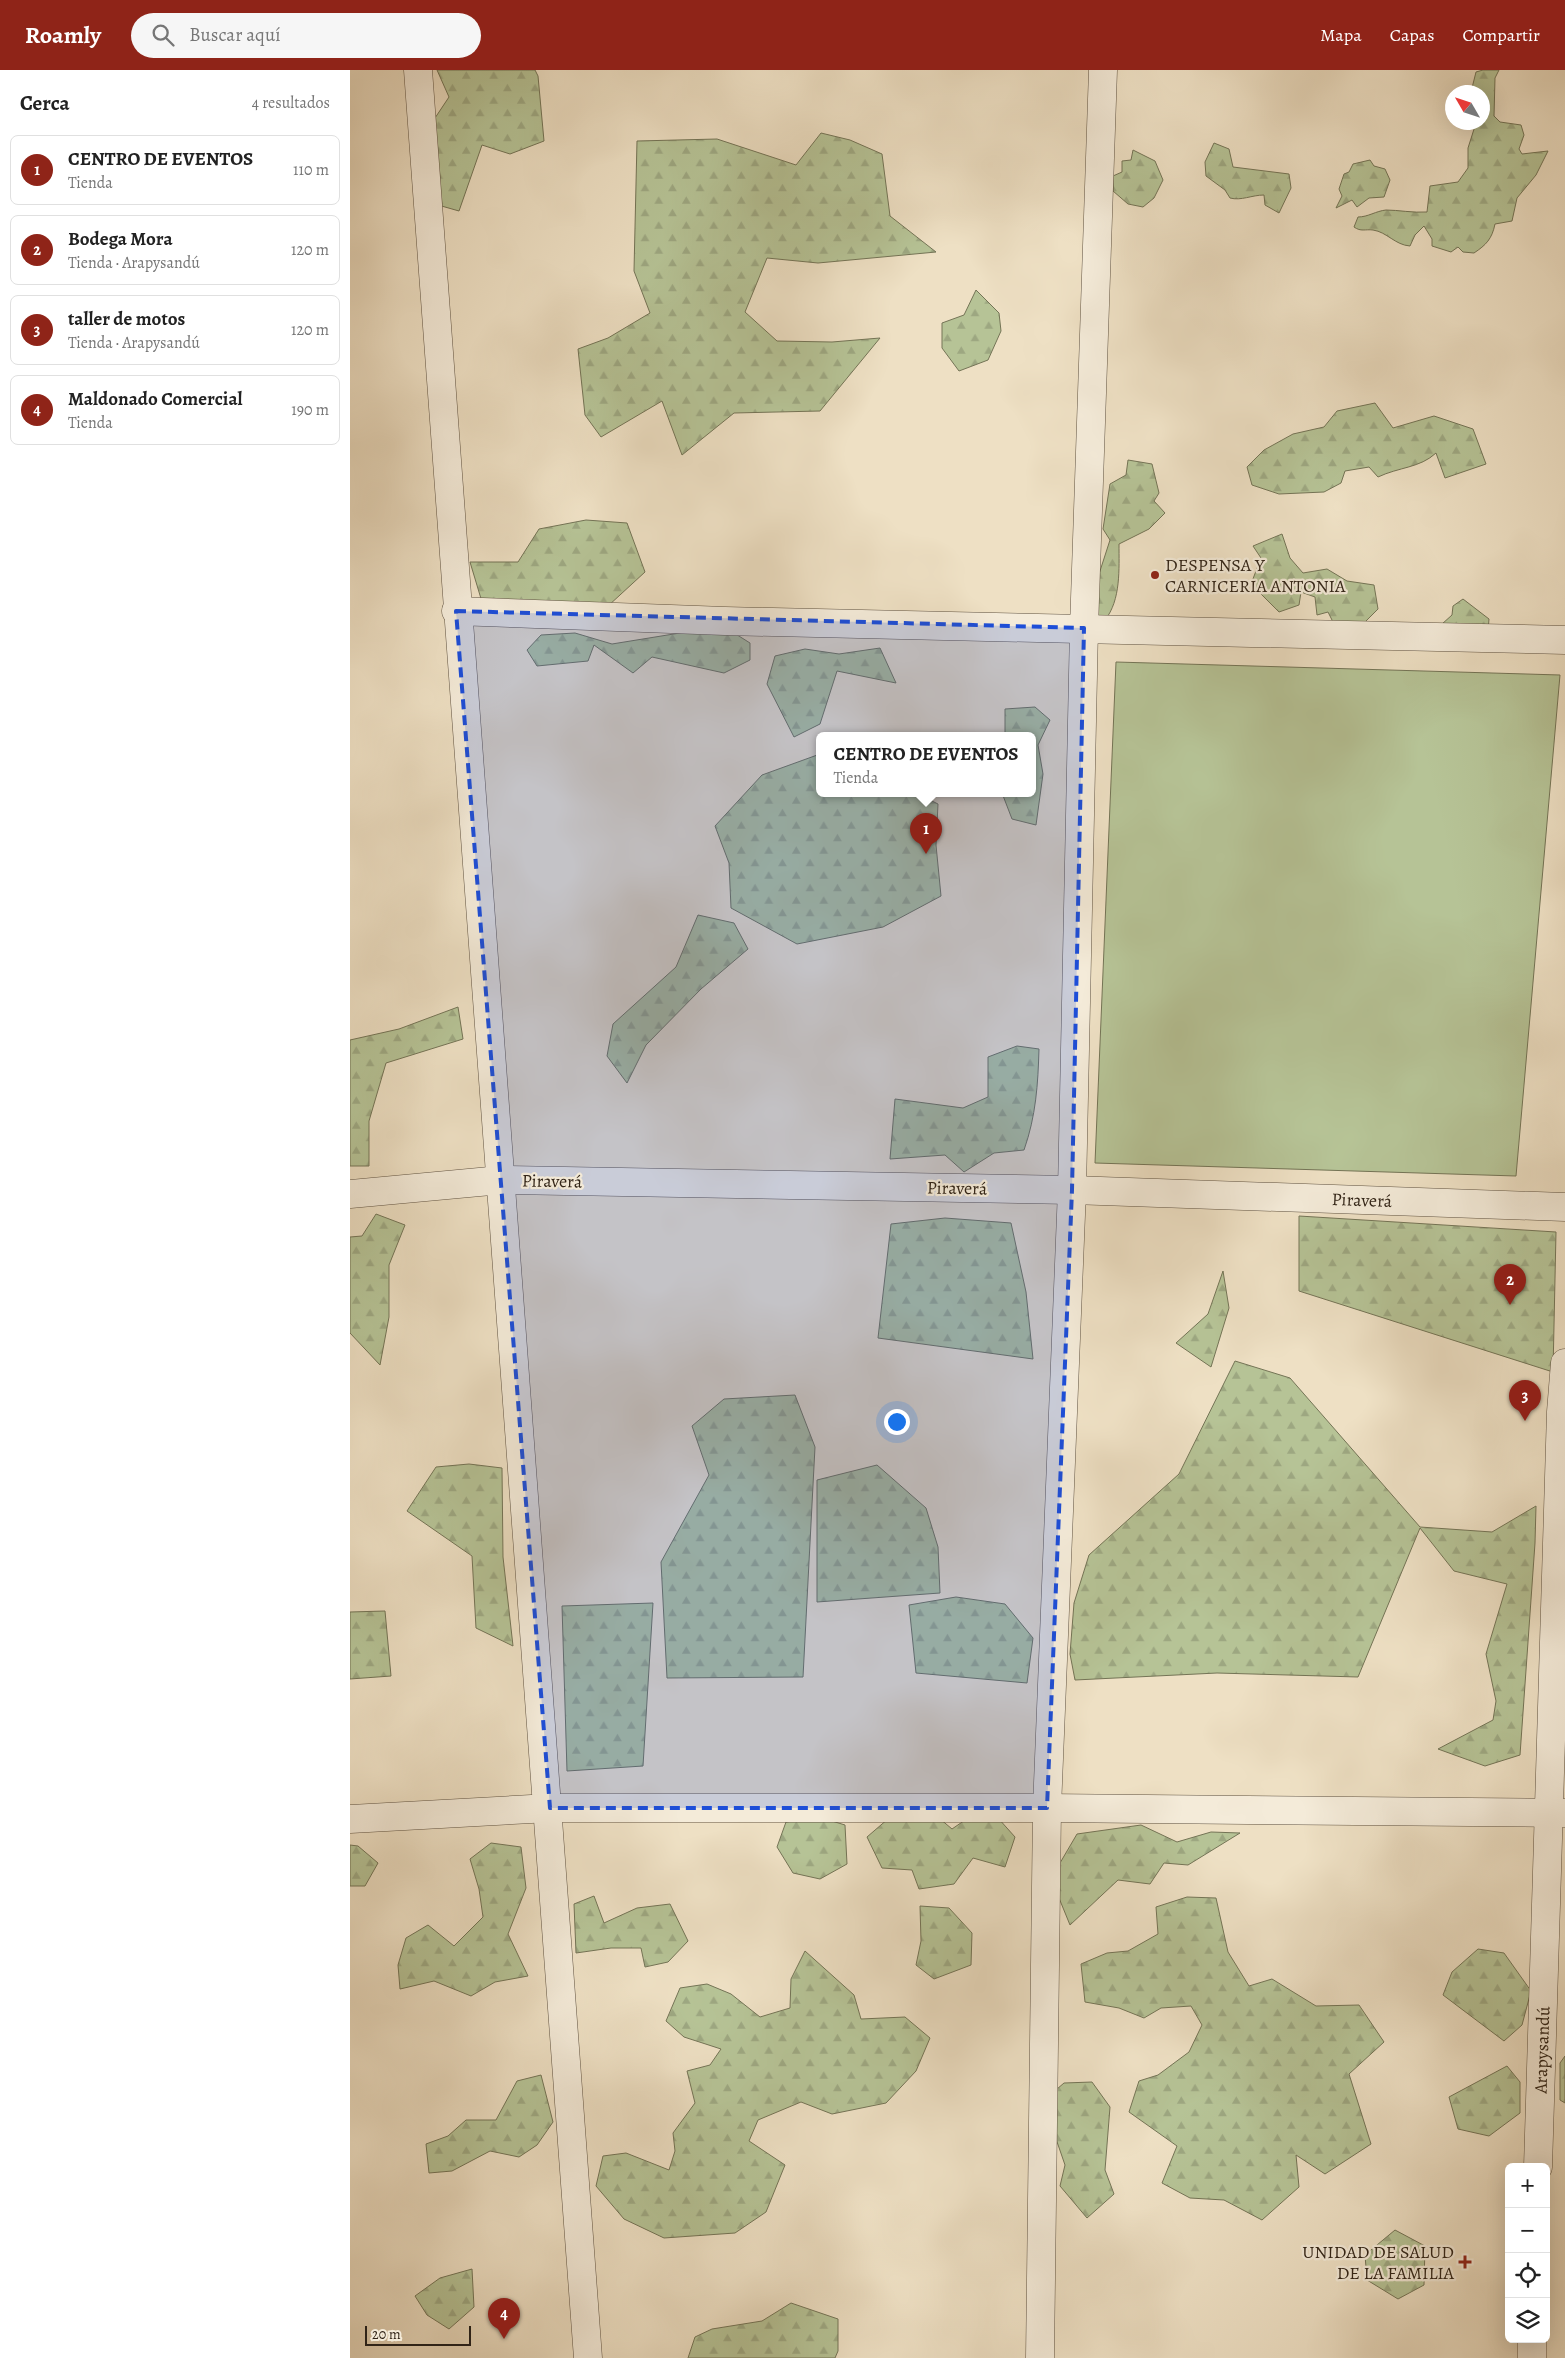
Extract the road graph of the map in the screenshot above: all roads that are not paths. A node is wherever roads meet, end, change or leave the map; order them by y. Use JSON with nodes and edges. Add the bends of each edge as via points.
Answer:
{"nodes":[{"id":1,"x":418,"y":70,"type":"edge"},
{"id":2,"x":1103,"y":70,"type":"edge"},
{"id":3,"x":456,"y":611,"type":"junction"},
{"id":4,"x":1084,"y":628,"type":"junction"},
{"id":5,"x":1565,"y":640,"type":"edge"},
{"id":6,"x":501,"y":1180,"type":"junction"},
{"id":7,"x":1072,"y":1190,"type":"junction"},
{"id":8,"x":350,"y":1194,"type":"edge"},
{"id":9,"x":1565,"y":1208,"type":"edge"},
{"id":10,"x":1565,"y":1363,"type":"edge"},
{"id":11,"x":550,"y":1808,"type":"junction"},
{"id":12,"x":1047,"y":1808,"type":"junction"},
{"id":13,"x":1557,"y":1813,"type":"edge"},
{"id":14,"x":350,"y":1819,"type":"edge"},
{"id":15,"x":1538,"y":2163,"type":"edge"},
{"id":16,"x":1532,"y":2343,"type":"edge"},
{"id":17,"x":588,"y":2358,"type":"edge"},
{"id":18,"x":1040,"y":2358,"type":"edge"},
{"id":19,"x":1532,"y":2358,"type":"edge"}],
"edges":[{"from":1,"to":3,"type":"street"},
{"from":2,"to":4,"type":"street"},
{"from":3,"to":4,"type":"street","via":[[725,621]]},
{"from":3,"to":6,"type":"street"},
{"from":4,"to":5,"type":"street"},
{"from":4,"to":7,"type":"street"},
{"from":6,"to":7,"type":"street","name":"Piraverá"},
{"from":6,"to":8,"type":"street","name":"Piraverá"},
{"from":6,"to":11,"type":"street"},
{"from":7,"to":9,"type":"street","name":"Piraverá"},
{"from":7,"to":12,"type":"street"},
{"from":10,"to":13,"type":"street","name":"Arapysandú","via":[[1561,1412]]},
{"from":11,"to":12,"type":"street"},
{"from":11,"to":14,"type":"street"},
{"from":11,"to":17,"type":"street"},
{"from":12,"to":13,"type":"street"},
{"from":12,"to":18,"type":"street"},
{"from":13,"to":15,"type":"street","name":"Arapysandú"},
{"from":16,"to":19,"type":"street"}]}
